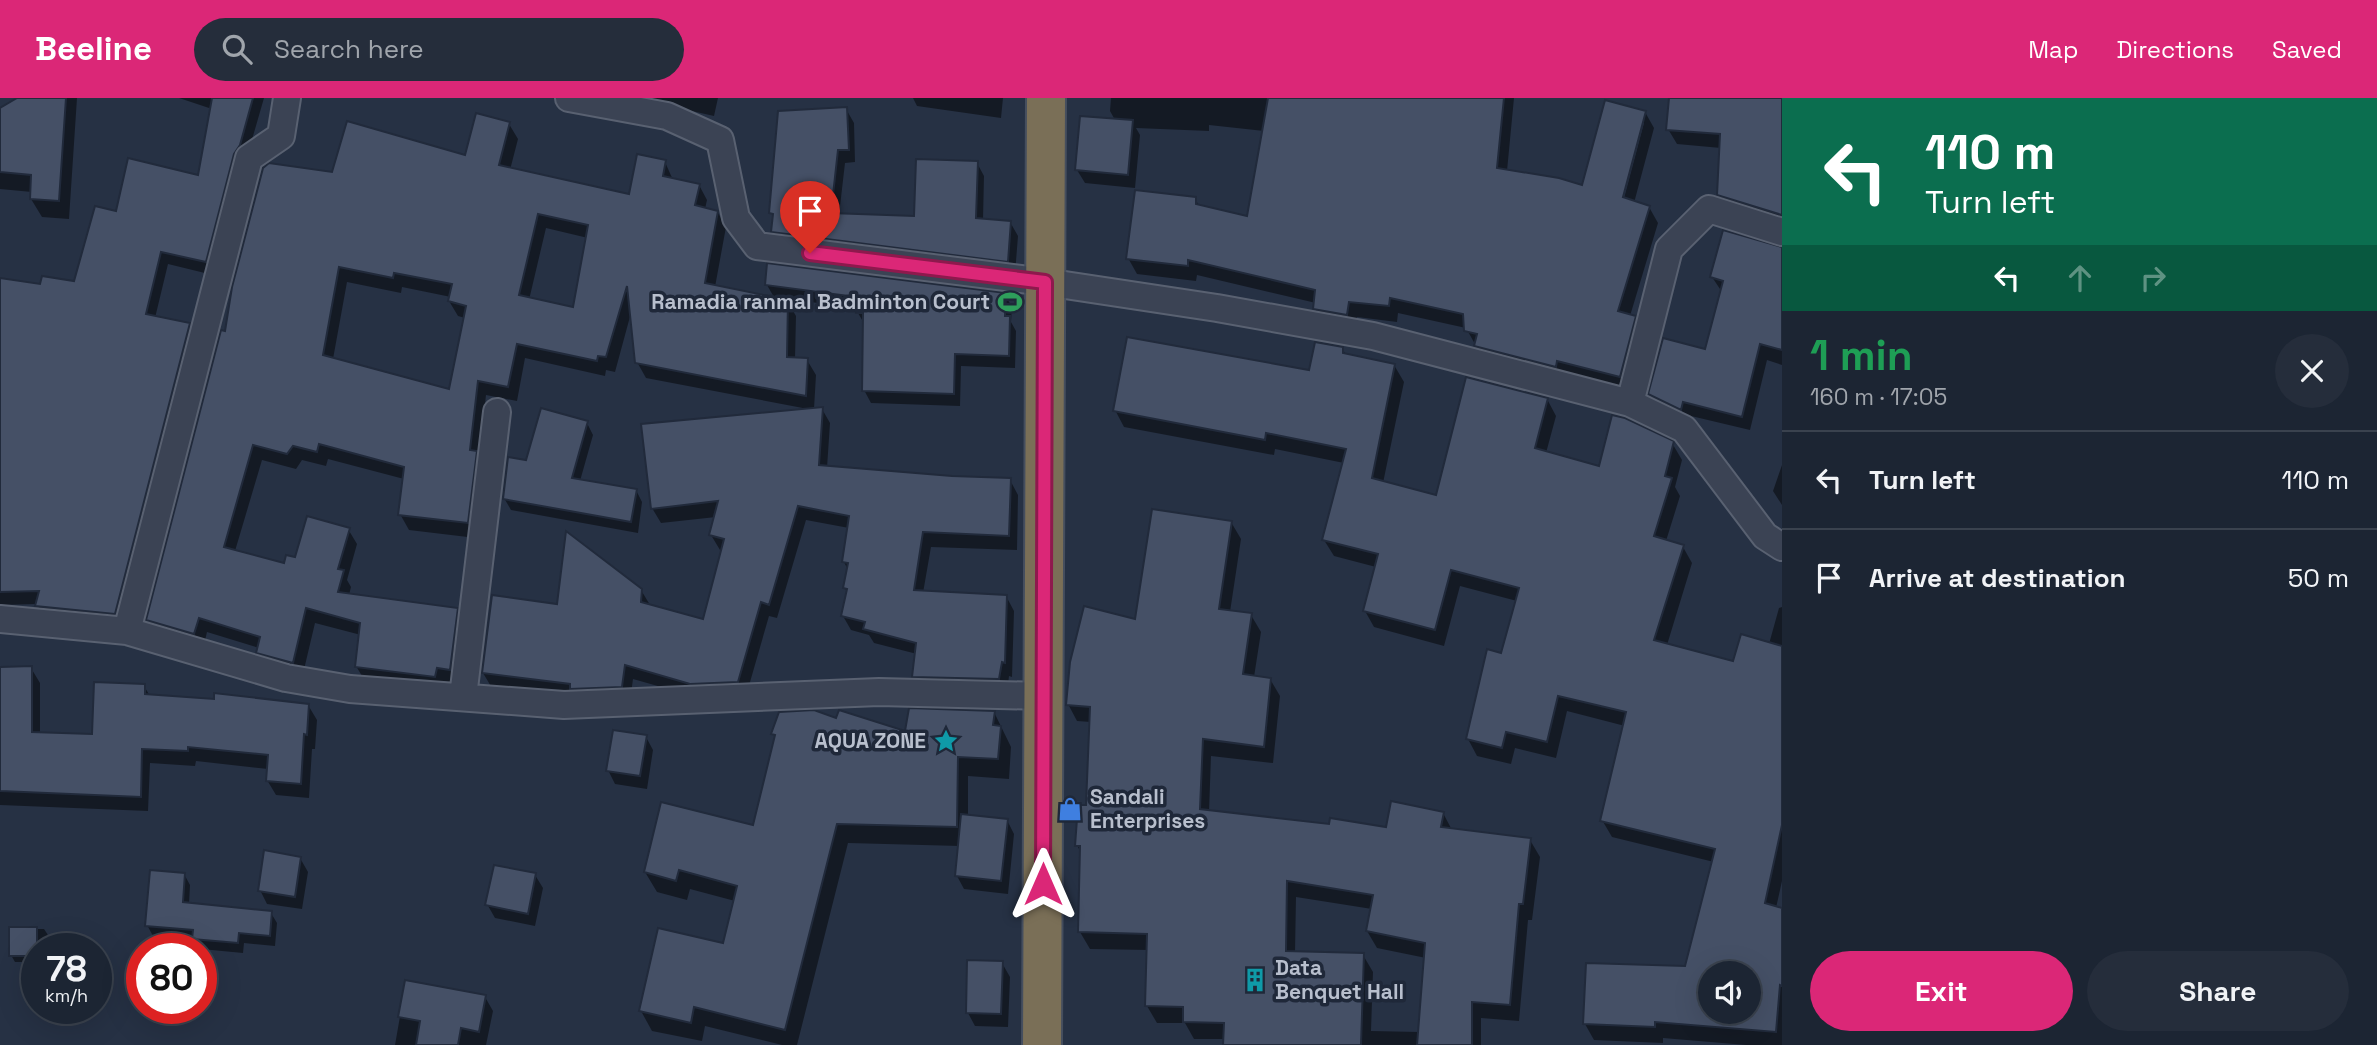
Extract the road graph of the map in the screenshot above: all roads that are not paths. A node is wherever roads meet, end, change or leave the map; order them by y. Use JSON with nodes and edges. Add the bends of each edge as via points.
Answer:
{"nodes":[{"id":1,"x":287,"y":98,"type":"edge"},
{"id":2,"x":569,"y":98,"type":"edge"},
{"id":3,"x":1046,"y":98,"type":"edge"},
{"id":4,"x":1782,"y":232,"type":"edge"},
{"id":5,"x":1045,"y":282,"type":"junction"},
{"id":6,"x":1630,"y":403,"type":"junction"},
{"id":7,"x":498,"y":412,"type":"dead end"},
{"id":8,"x":1782,"y":547,"type":"edge"},
{"id":9,"x":0,"y":620,"type":"edge"},
{"id":10,"x":127,"y":631,"type":"junction"},
{"id":11,"x":1044,"y":696,"type":"junction"},
{"id":12,"x":463,"y":697,"type":"junction"},
{"id":13,"x":1042,"y":1045,"type":"edge"}],
"edges":[{"from":1,"to":10,"type":"street","via":[[282,136],[249,158]]},
{"from":2,"to":5,"type":"street","via":[[667,116],[720,140],[736,218],[757,246]]},
{"from":3,"to":5,"type":"highway"},
{"from":4,"to":6,"type":"street","via":[[1709,209],[1669,249]]},
{"from":5,"to":6,"type":"street","via":[[1373,336]]},
{"from":5,"to":11,"type":"highway"},
{"from":6,"to":8,"type":"street","via":[[1684,429],[1765,536]]},
{"from":7,"to":12,"type":"street"},
{"from":9,"to":10,"type":"street"},
{"from":10,"to":12,"type":"street","via":[[286,678],[350,689]]},
{"from":11,"to":12,"type":"street","via":[[879,692],[564,705]]},
{"from":11,"to":13,"type":"highway"}]}
